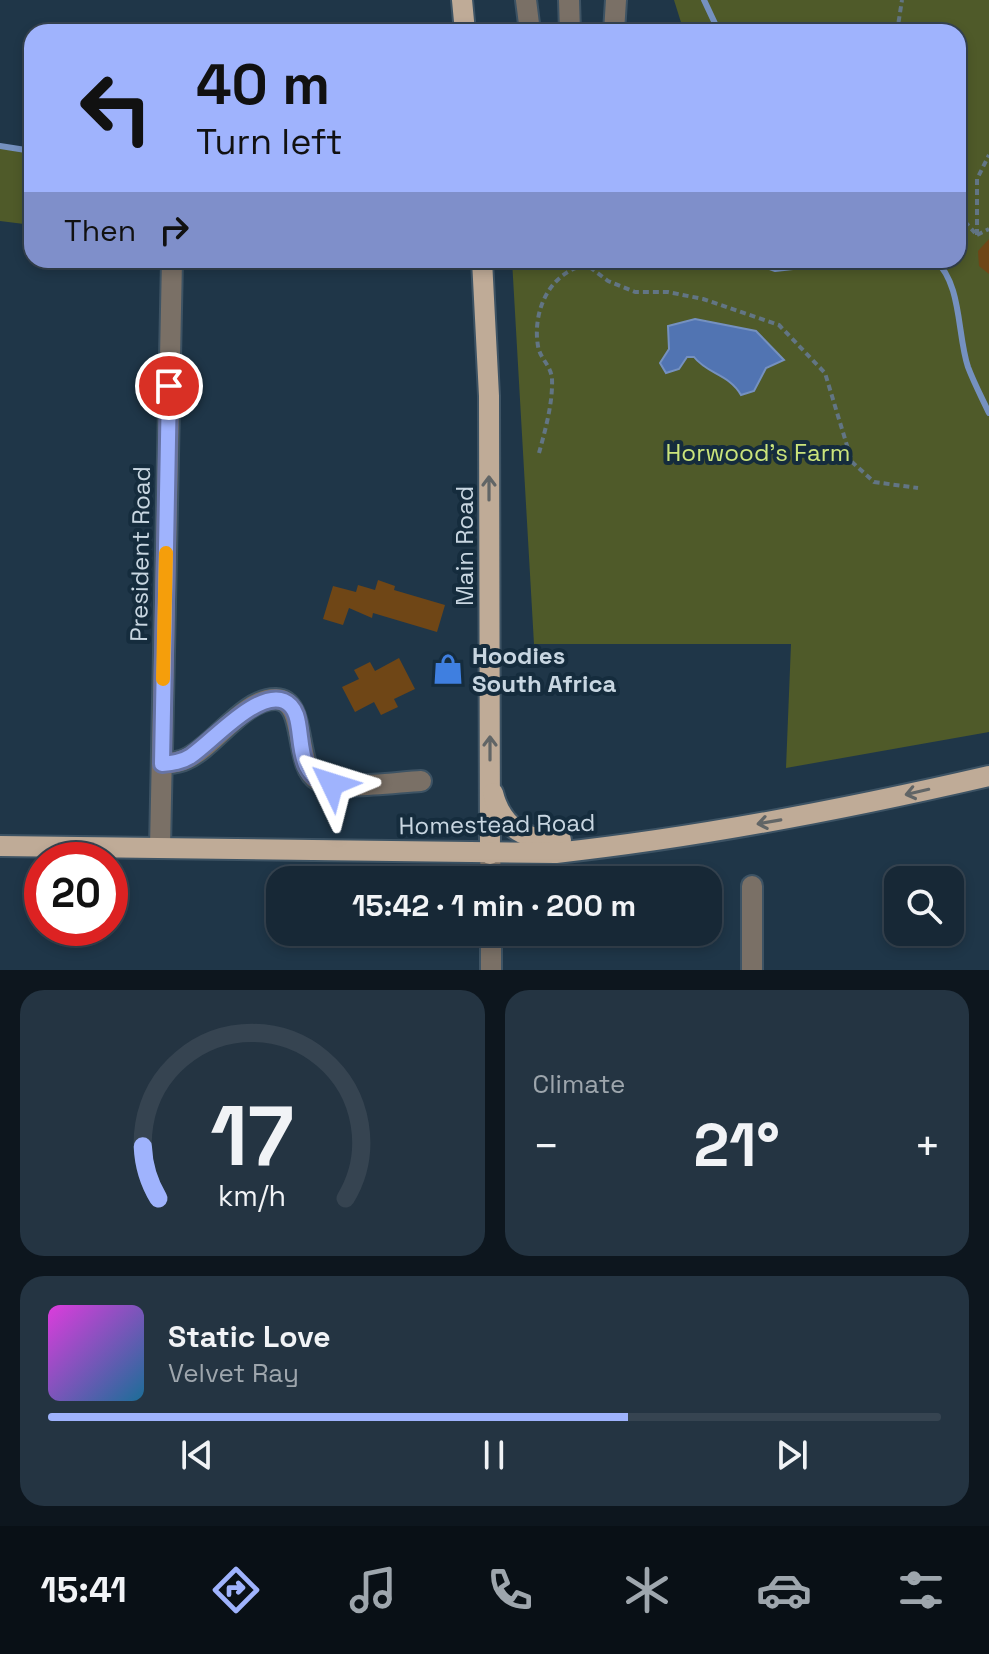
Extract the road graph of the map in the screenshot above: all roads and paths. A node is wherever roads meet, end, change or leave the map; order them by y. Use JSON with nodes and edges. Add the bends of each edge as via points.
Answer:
{"nodes":[{"id":1,"x":462,"y":0,"type":"edge"},
{"id":2,"x":526,"y":0,"type":"edge"},
{"id":3,"x":569,"y":0,"type":"edge"},
{"id":4,"x":616,"y":0,"type":"edge"},
{"id":5,"x":902,"y":0,"type":"edge"},
{"id":6,"x":464,"y":24,"type":"edge"},
{"id":7,"x":529,"y":24,"type":"edge"},
{"id":8,"x":570,"y":24,"type":"edge"},
{"id":9,"x":614,"y":24,"type":"edge"},
{"id":10,"x":898,"y":24,"type":"edge"},
{"id":11,"x":989,"y":155,"type":"edge"},
{"id":12,"x":966,"y":223,"type":"edge"},
{"id":13,"x":989,"y":229,"type":"edge"},
{"id":14,"x":977,"y":235,"type":"junction"},
{"id":15,"x":172,"y":268,"type":"edge"},
{"id":16,"x":482,"y":268,"type":"edge"},
{"id":17,"x":573,"y":268,"type":"edge"},
{"id":18,"x":591,"y":268,"type":"edge"},
{"id":19,"x":539,"y":453,"type":"dead end"},
{"id":20,"x":918,"y":488,"type":"dead end"},
{"id":21,"x":162,"y":764,"type":"junction"},
{"id":22,"x":989,"y":776,"type":"edge"},
{"id":23,"x":421,"y":781,"type":"dead end"},
{"id":24,"x":490,"y":781,"type":"junction"},
{"id":25,"x":645,"y":843,"type":"junction"},
{"id":26,"x":0,"y":846,"type":"edge"},
{"id":27,"x":160,"y":848,"type":"junction"},
{"id":28,"x":490,"y":854,"type":"junction"},
{"id":29,"x":490,"y":866,"type":"edge"},
{"id":30,"x":752,"y":886,"type":"dead end"},
{"id":31,"x":491,"y":946,"type":"edge"},
{"id":32,"x":491,"y":970,"type":"edge"},
{"id":33,"x":752,"y":970,"type":"edge"}],
"edges":[{"from":1,"to":6,"type":"main road"},
{"from":2,"to":7,"type":"street"},
{"from":3,"to":8,"type":"street"},
{"from":4,"to":9,"type":"street"},
{"from":5,"to":10,"type":"path"},
{"from":11,"to":14,"type":"path","via":[[977,179]]},
{"from":12,"to":14,"type":"path"},
{"from":13,"to":14,"type":"path"},
{"from":15,"to":21,"type":"street","name":"President Road"},
{"from":24,"to":16,"type":"main road","name":"Main Road","one_way":true,"via":[[489,396]]},
{"from":17,"to":19,"type":"path","via":[[550,287],[539,314],[539,350],[550,366],[552,388]]},
{"from":18,"to":20,"type":"path","via":[[635,292],[703,299],[779,325],[825,373],[852,462],[874,482]]},
{"from":21,"to":23,"type":"street","via":[[191,757],[237,719],[273,699],[293,711],[307,770],[322,783]]},
{"from":21,"to":27,"type":"street","name":"President Road"},
{"from":22,"to":25,"type":"main road","name":"Homestead Road","one_way":true,"via":[[845,809]]},
{"from":24,"to":25,"type":"main road","via":[[503,817],[525,836]]},
{"from":24,"to":28,"type":"main road","name":"Main Road"},
{"from":25,"to":28,"type":"main road","name":"Homestead Road"},
{"from":26,"to":27,"type":"main road","name":"Homestead Road"},
{"from":27,"to":28,"type":"main road","name":"Homestead Road"},
{"from":28,"to":29,"type":"street","name":"Main Road"},
{"from":30,"to":33,"type":"street"},
{"from":31,"to":32,"type":"street"}]}
